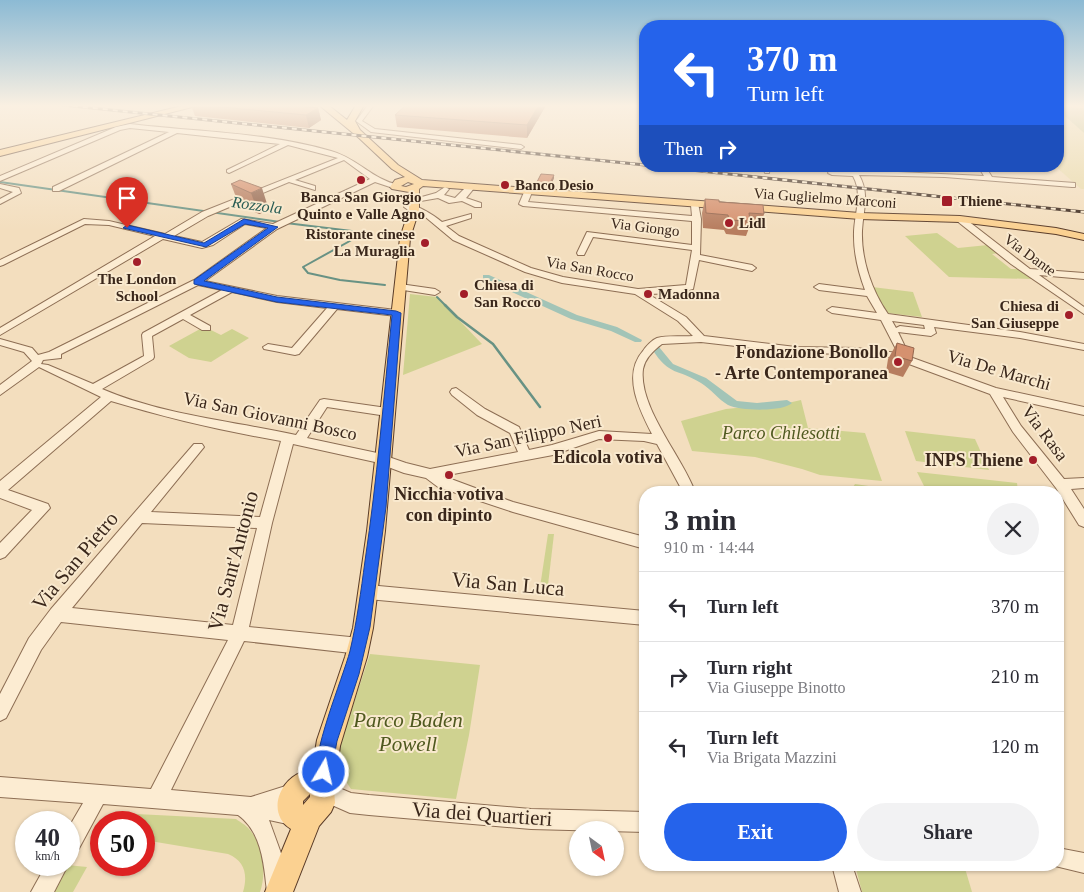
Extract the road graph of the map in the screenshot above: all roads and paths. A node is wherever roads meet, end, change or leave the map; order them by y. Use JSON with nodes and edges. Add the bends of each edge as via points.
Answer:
{"nodes":[{"id":1,"x":18,"y":147,"type":"edge"},
{"id":2,"x":19,"y":147,"type":"edge"},
{"id":3,"x":75,"y":147,"type":"edge"},
{"id":4,"x":144,"y":147,"type":"edge"},
{"id":5,"x":280,"y":147,"type":"edge"},
{"id":6,"x":301,"y":147,"type":"edge"},
{"id":7,"x":373,"y":147,"type":"edge"},
{"id":8,"x":518,"y":147,"type":"edge"},
{"id":9,"x":521,"y":147,"type":"dead end"},
{"id":10,"x":0,"y":151,"type":"edge"},
{"id":11,"x":343,"y":158,"type":"junction"},
{"id":12,"x":395,"y":167,"type":"junction"},
{"id":13,"x":229,"y":171,"type":"dead end"},
{"id":14,"x":866,"y":172,"type":"edge"},
{"id":15,"x":923,"y":172,"type":"edge"},
{"id":16,"x":943,"y":172,"type":"edge"},
{"id":17,"x":985,"y":172,"type":"edge"},
{"id":18,"x":832,"y":173,"type":"dead end"},
{"id":19,"x":855,"y":173,"type":"junction"},
{"id":20,"x":945,"y":175,"type":"junction"},
{"id":21,"x":0,"y":179,"type":"edge"},
{"id":22,"x":990,"y":179,"type":"junction"},
{"id":23,"x":289,"y":180,"type":"junction"},
{"id":24,"x":530,"y":180,"type":"dead end"},
{"id":25,"x":376,"y":182,"type":"junction"},
{"id":26,"x":397,"y":185,"type":"junction"},
{"id":27,"x":447,"y":185,"type":"junction"},
{"id":28,"x":1072,"y":185,"type":"dead end"},
{"id":29,"x":0,"y":186,"type":"edge"},
{"id":30,"x":471,"y":187,"type":"junction"},
{"id":31,"x":312,"y":188,"type":"dead end"},
{"id":32,"x":56,"y":189,"type":"dead end"},
{"id":33,"x":526,"y":192,"type":"junction"},
{"id":34,"x":439,"y":195,"type":"junction"},
{"id":35,"x":413,"y":196,"type":"junction"},
{"id":36,"x":590,"y":196,"type":"junction"},
{"id":37,"x":463,"y":199,"type":"junction"},
{"id":38,"x":0,"y":202,"type":"edge"},
{"id":39,"x":659,"y":202,"type":"junction"},
{"id":40,"x":478,"y":205,"type":"dead end"},
{"id":41,"x":695,"y":205,"type":"junction"},
{"id":42,"x":586,"y":210,"type":"junction"},
{"id":43,"x":468,"y":216,"type":"dead end"},
{"id":44,"x":656,"y":216,"type":"junction"},
{"id":45,"x":860,"y":216,"type":"junction"},
{"id":46,"x":697,"y":219,"type":"junction"},
{"id":47,"x":960,"y":219,"type":"junction"},
{"id":48,"x":280,"y":224,"type":"junction"},
{"id":49,"x":441,"y":225,"type":"junction"},
{"id":50,"x":164,"y":237,"type":"junction"},
{"id":51,"x":1084,"y":237,"type":"edge"},
{"id":52,"x":696,"y":252,"type":"junction"},
{"id":53,"x":581,"y":253,"type":"dead end"},
{"id":54,"x":0,"y":263,"type":"edge"},
{"id":55,"x":752,"y":268,"type":"dead end"},
{"id":56,"x":1029,"y":272,"type":"junction"},
{"id":57,"x":1084,"y":276,"type":"edge"},
{"id":58,"x":197,"y":282,"type":"junction"},
{"id":59,"x":400,"y":287,"type":"junction"},
{"id":60,"x":819,"y":287,"type":"dead end"},
{"id":61,"x":229,"y":290,"type":"junction"},
{"id":62,"x":434,"y":292,"type":"dead end"},
{"id":63,"x":638,"y":292,"type":"junction"},
{"id":64,"x":870,"y":294,"type":"junction"},
{"id":65,"x":1069,"y":300,"type":"junction"},
{"id":66,"x":1084,"y":301,"type":"edge"},
{"id":67,"x":333,"y":307,"type":"junction"},
{"id":68,"x":832,"y":310,"type":"dead end"},
{"id":69,"x":1084,"y":311,"type":"edge"},
{"id":70,"x":396,"y":313,"type":"junction"},
{"id":71,"x":183,"y":315,"type":"junction"},
{"id":72,"x":884,"y":317,"type":"junction"},
{"id":73,"x":928,"y":323,"type":"junction"},
{"id":74,"x":206,"y":328,"type":"dead end"},
{"id":75,"x":900,"y":328,"type":"dead end"},
{"id":76,"x":0,"y":332,"type":"edge"},
{"id":77,"x":701,"y":339,"type":"junction"},
{"id":78,"x":0,"y":342,"type":"edge"},
{"id":79,"x":268,"y":347,"type":"dead end"},
{"id":80,"x":1084,"y":347,"type":"edge"},
{"id":81,"x":28,"y":350,"type":"junction"},
{"id":82,"x":53,"y":357,"type":"junction"},
{"id":83,"x":906,"y":359,"type":"junction"},
{"id":84,"x":39,"y":365,"type":"junction"},
{"id":85,"x":60,"y":375,"type":"junction"},
{"id":86,"x":93,"y":389,"type":"junction"},
{"id":87,"x":994,"y":390,"type":"junction"},
{"id":88,"x":0,"y":392,"type":"edge"},
{"id":89,"x":456,"y":392,"type":"dead end"},
{"id":90,"x":109,"y":396,"type":"junction"},
{"id":91,"x":1084,"y":411,"type":"edge"},
{"id":92,"x":387,"y":412,"type":"junction"},
{"id":93,"x":293,"y":439,"type":"junction"},
{"id":94,"x":662,"y":441,"type":"junction"},
{"id":95,"x":198,"y":447,"type":"dead end"},
{"id":96,"x":525,"y":455,"type":"junction"},
{"id":97,"x":382,"y":460,"type":"junction"},
{"id":98,"x":430,"y":474,"type":"junction"},
{"id":99,"x":1084,"y":483,"type":"edge"},
{"id":100,"x":1061,"y":484,"type":"joint"},
{"id":101,"x":686,"y":486,"type":"edge"},
{"id":102,"x":1064,"y":489,"type":"edge"},
{"id":103,"x":0,"y":491,"type":"edge"},
{"id":104,"x":139,"y":517,"type":"junction"},
{"id":105,"x":1084,"y":521,"type":"edge"},
{"id":106,"x":265,"y":523,"type":"junction"},
{"id":107,"x":639,"y":542,"type":"edge"},
{"id":108,"x":0,"y":553,"type":"edge"},
{"id":109,"x":368,"y":592,"type":"junction"},
{"id":110,"x":57,"y":614,"type":"junction"},
{"id":111,"x":639,"y":617,"type":"edge"},
{"id":112,"x":239,"y":634,"type":"junction"},
{"id":113,"x":360,"y":646,"type":"junction"},
{"id":114,"x":0,"y":712,"type":"edge"},
{"id":115,"x":329,"y":741,"type":"joint"},
{"id":116,"x":0,"y":787,"type":"edge"},
{"id":117,"x":98,"y":794,"type":"junction"},
{"id":118,"x":156,"y":799,"type":"junction"},
{"id":119,"x":306,"y":802,"type":"junction"},
{"id":120,"x":247,"y":806,"type":"junction"},
{"id":121,"x":639,"y":822,"type":"edge"},
{"id":122,"x":80,"y":827,"type":"edge"},
{"id":123,"x":1064,"y":859,"type":"edge"},
{"id":124,"x":1084,"y":863,"type":"edge"},
{"id":125,"x":844,"y":871,"type":"edge"},
{"id":126,"x":51,"y":876,"type":"edge"},
{"id":127,"x":281,"y":885,"type":"edge"},
{"id":128,"x":42,"y":892,"type":"edge"},
{"id":129,"x":850,"y":892,"type":"edge"}],
"edges":[{"from":1,"to":10,"type":"main road"},
{"from":2,"to":10,"type":"main road"},
{"from":3,"to":21,"type":"street"},
{"from":4,"to":32,"type":"street"},
{"from":5,"to":13,"type":"street"},
{"from":6,"to":11,"type":"street"},
{"from":7,"to":12,"type":"main road","name":"Via Guglielmo Marconi"},
{"from":8,"to":9,"type":"street"},
{"from":11,"to":23,"type":"street"},
{"from":11,"to":25,"type":"street","via":[[362,168]]},
{"from":12,"to":26,"type":"main road","name":"Via Guglielmo Marconi"},
{"from":12,"to":35,"type":"main road","name":"Via Guglielmo Marconi"},
{"from":14,"to":19,"type":"street"},
{"from":15,"to":20,"type":"street"},
{"from":16,"to":20,"type":"street"},
{"from":17,"to":22,"type":"street"},
{"from":18,"to":19,"type":"street"},
{"from":19,"to":45,"type":"street","via":[[863,190]]},
{"from":20,"to":22,"type":"street"},
{"from":22,"to":28,"type":"street"},
{"from":23,"to":31,"type":"street"},
{"from":23,"to":50,"type":"street","via":[[205,214]]},
{"from":24,"to":33,"type":"street"},
{"from":25,"to":26,"type":"street"},
{"from":25,"to":48,"type":"street"},
{"from":26,"to":35,"type":"main road"},
{"from":26,"to":35,"type":"main road","name":"Via Guglielmo Marconi"},
{"from":27,"to":30,"type":"main road","name":"Via Guglielmo Marconi"},
{"from":27,"to":34,"type":"street"},
{"from":27,"to":35,"type":"main road","name":"Via Guglielmo Marconi"},
{"from":27,"to":35,"type":"main road","name":"Via Guglielmo Marconi"},
{"from":29,"to":38,"type":"street","via":[[17,193]]},
{"from":30,"to":33,"type":"main road","name":"Via Guglielmo Marconi"},
{"from":30,"to":37,"type":"street"},
{"from":33,"to":36,"type":"main road","name":"Via Guglielmo Marconi"},
{"from":33,"to":42,"type":"street","via":[[523,204]]},
{"from":34,"to":35,"type":"street"},
{"from":34,"to":37,"type":"street","via":[[452,201]]},
{"from":35,"to":49,"type":"street","name":"Via San Rocco"},
{"from":35,"to":59,"type":"main road"},
{"from":36,"to":39,"type":"main road","name":"Via Guglielmo Marconi"},
{"from":36,"to":42,"type":"street"},
{"from":37,"to":40,"type":"street"},
{"from":39,"to":41,"type":"main road","name":"Via Guglielmo Marconi"},
{"from":39,"to":44,"type":"street"},
{"from":41,"to":45,"type":"main road","name":"Via Guglielmo Marconi"},
{"from":41,"to":46,"type":"street"},
{"from":42,"to":44,"type":"street"},
{"from":43,"to":49,"type":"street"},
{"from":44,"to":46,"type":"street"},
{"from":45,"to":47,"type":"main road","name":"Via Guglielmo Marconi"},
{"from":45,"to":64,"type":"street","via":[[858,243]]},
{"from":46,"to":52,"type":"street"},
{"from":47,"to":51,"type":"main road","name":"Via Guglielmo Marconi"},
{"from":47,"to":56,"type":"street","name":"Via Dante"},
{"from":48,"to":50,"type":"street","via":[[244,221],[206,245]]},
{"from":48,"to":58,"type":"street"},
{"from":49,"to":63,"type":"street","name":"Via San Rocco","via":[[456,238],[547,277]]},
{"from":50,"to":54,"type":"street","via":[[109,223],[84,222]]},
{"from":50,"to":76,"type":"street"},
{"from":52,"to":53,"type":"street","name":"Via Giongo","via":[[590,234]]},
{"from":52,"to":55,"type":"street","name":"Via Giongo"},
{"from":52,"to":63,"type":"street","via":[[688,289]]},
{"from":56,"to":57,"type":"street"},
{"from":56,"to":65,"type":"street","name":"Via Dante"},
{"from":58,"to":61,"type":"street"},
{"from":58,"to":82,"type":"street","via":[[73,343]]},
{"from":59,"to":62,"type":"street"},
{"from":59,"to":70,"type":"main road"},
{"from":60,"to":64,"type":"street"},
{"from":61,"to":67,"type":"street"},
{"from":61,"to":71,"type":"street"},
{"from":63,"to":77,"type":"street","name":"Via San Rocco","via":[[682,319]]},
{"from":64,"to":72,"type":"street"},
{"from":65,"to":66,"type":"street"},
{"from":65,"to":69,"type":"street","name":"Via Dante"},
{"from":67,"to":70,"type":"street"},
{"from":67,"to":79,"type":"street","via":[[295,352]]},
{"from":68,"to":72,"type":"street"},
{"from":70,"to":92,"type":"main road"},
{"from":71,"to":74,"type":"street"},
{"from":71,"to":86,"type":"street","via":[[147,335],[149,357]]},
{"from":72,"to":73,"type":"street"},
{"from":72,"to":83,"type":"street"},
{"from":73,"to":75,"type":"street","via":[[931,333]]},
{"from":73,"to":80,"type":"street"},
{"from":77,"to":83,"type":"street","name":"Via De Marchi","via":[[796,350],[882,353]]},
{"from":77,"to":94,"type":"street","name":"Via De Marchi","via":[[659,341],[641,360],[637,370],[637,382],[650,420]]},
{"from":78,"to":81,"type":"street"},
{"from":81,"to":82,"type":"street"},
{"from":81,"to":84,"type":"street","name":"Via San Giovanni Bosco"},
{"from":82,"to":84,"type":"street"},
{"from":82,"to":85,"type":"street"},
{"from":83,"to":87,"type":"street","name":"Via De Marchi"},
{"from":84,"to":85,"type":"street","name":"Via San Giovanni Bosco"},
{"from":84,"to":88,"type":"street"},
{"from":85,"to":86,"type":"street","name":"Via San Giovanni Bosco"},
{"from":86,"to":90,"type":"street","name":"Via San Giovanni Bosco"},
{"from":87,"to":91,"type":"street","name":"Via De Marchi"},
{"from":87,"to":100,"type":"street","name":"Via Rasa","via":[[1017,429]]},
{"from":89,"to":96,"type":"street","via":[[481,412],[515,430]]},
{"from":90,"to":93,"type":"street","name":"Via San Giovanni Bosco","via":[[232,428]]},
{"from":90,"to":103,"type":"street"},
{"from":92,"to":93,"type":"street","name":"Via Sant'Antonio","via":[[324,403]]},
{"from":92,"to":97,"type":"main road"},
{"from":93,"to":97,"type":"street","name":"Via San Giovanni Bosco"},
{"from":93,"to":106,"type":"street","name":"Via Sant'Antonio"},
{"from":94,"to":96,"type":"street","name":"Via San Filippo Neri","via":[[599,435]]},
{"from":94,"to":101,"type":"street"},
{"from":95,"to":104,"type":"street","name":"Via San Pietro"},
{"from":96,"to":98,"type":"street","name":"Via San Filippo Neri"},
{"from":97,"to":98,"type":"street","name":"Via San Giovanni Bosco"},
{"from":97,"to":109,"type":"main road"},
{"from":98,"to":107,"type":"street","name":"Via San Giovanni Bosco","via":[[443,483],[512,507]]},
{"from":99,"to":100,"type":"street"},
{"from":102,"to":105,"type":"street","name":"Via Rasa"},
{"from":103,"to":108,"type":"street","via":[[43,508]]},
{"from":104,"to":106,"type":"street"},
{"from":104,"to":110,"type":"street","name":"Via San Pietro"},
{"from":106,"to":112,"type":"street","name":"Via Sant'Antonio"},
{"from":109,"to":111,"type":"street","name":"Via San Luca"},
{"from":109,"to":113,"type":"main road"},
{"from":110,"to":112,"type":"street"},
{"from":110,"to":114,"type":"street","name":"Via San Pietro","via":[[36,644]]},
{"from":112,"to":113,"type":"street"},
{"from":112,"to":118,"type":"street","name":"Via Sant'Antonio"},
{"from":113,"to":115,"type":"main road"},
{"from":115,"to":119,"type":"main road"},
{"from":116,"to":117,"type":"street","name":"Via dei Quartieri"},
{"from":117,"to":118,"type":"street","name":"Via dei Quartieri"},
{"from":117,"to":122,"type":"street"},
{"from":118,"to":120,"type":"street","name":"Via dei Quartieri"},
{"from":119,"to":120,"type":"street","name":"Via dei Quartieri"},
{"from":119,"to":121,"type":"street","name":"Via dei Quartieri","via":[[531,819]]},
{"from":119,"to":127,"type":"main road"},
{"from":120,"to":127,"type":"street","via":[[268,843]]},
{"from":123,"to":124,"type":"street"},
{"from":125,"to":129,"type":"street"},
{"from":126,"to":128,"type":"street"}]}
